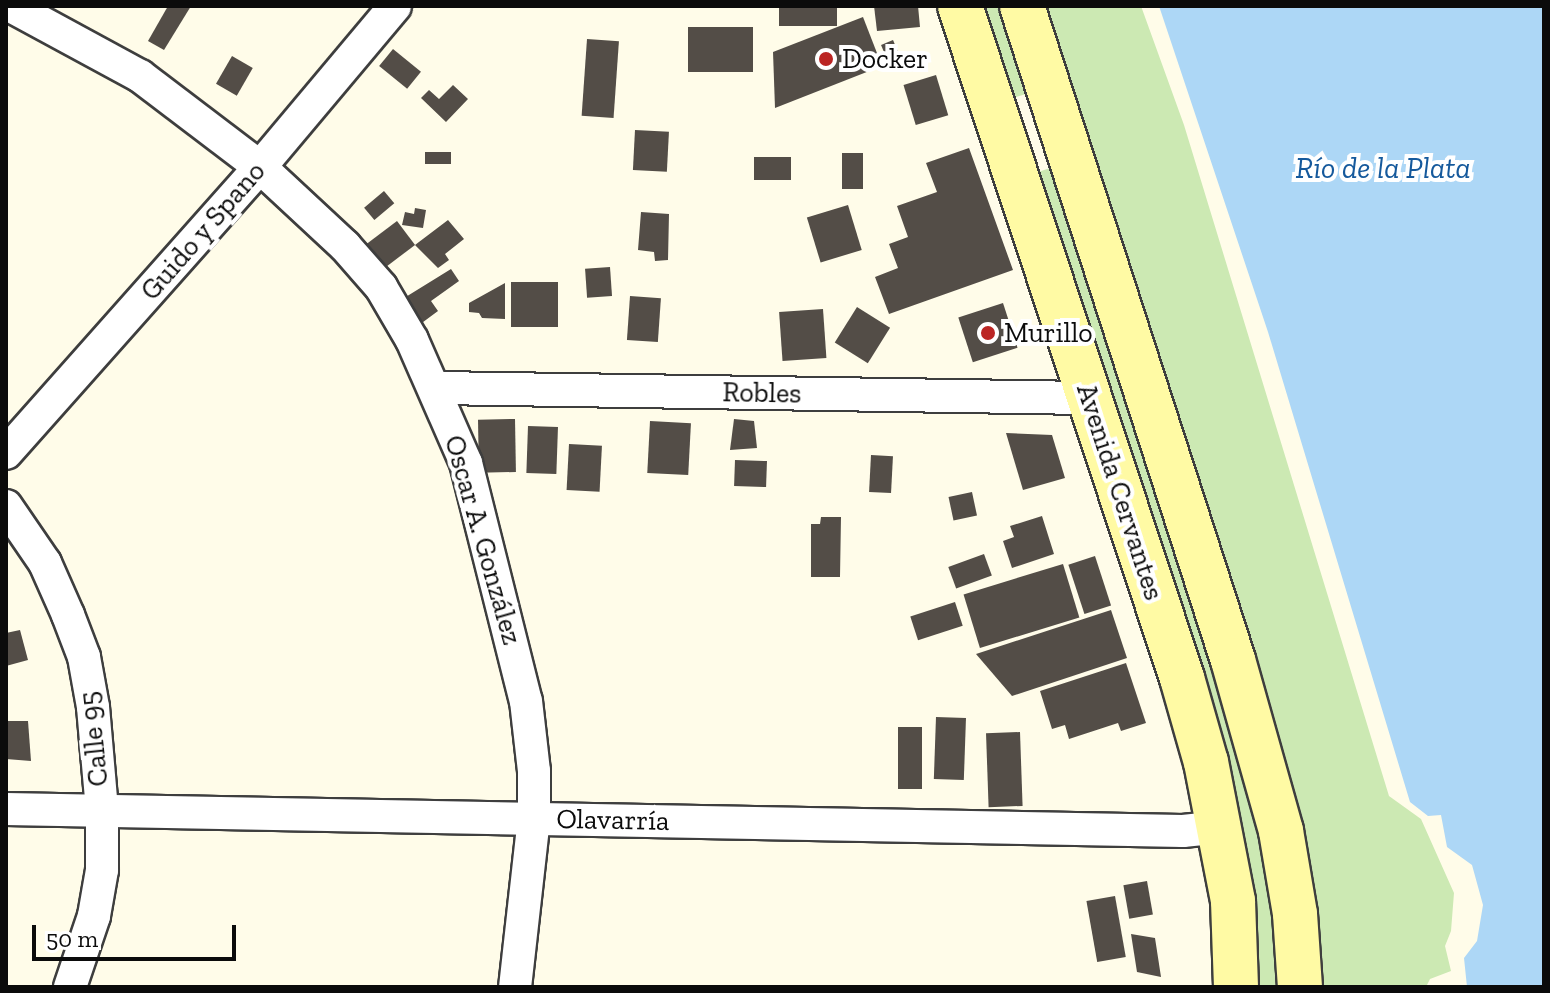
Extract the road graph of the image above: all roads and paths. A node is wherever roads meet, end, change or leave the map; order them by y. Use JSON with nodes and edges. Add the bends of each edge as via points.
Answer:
{"nodes":[{"id":1,"x":11,"y":6,"type":"edge"},
{"id":2,"x":395,"y":6,"type":"edge"},
{"id":3,"x":960,"y":6,"type":"edge"},
{"id":4,"x":1022,"y":6,"type":"edge"},
{"id":5,"x":1056,"y":118,"type":"junction"},
{"id":6,"x":1004,"y":134,"type":"junction"},
{"id":7,"x":260,"y":167,"type":"junction"},
{"id":8,"x":436,"y":388,"type":"junction"},
{"id":9,"x":1089,"y":398,"type":"junction"},
{"id":10,"x":6,"y":453,"type":"edge"},
{"id":11,"x":6,"y":506,"type":"edge"},
{"id":12,"x":1233,"y":660,"type":"junction"},
{"id":13,"x":1182,"y":678,"type":"junction"},
{"id":14,"x":6,"y":809,"type":"edge"},
{"id":15,"x":102,"y":810,"type":"junction"},
{"id":16,"x":534,"y":818,"type":"junction"},
{"id":17,"x":1219,"y":827,"type":"junction"},
{"id":18,"x":70,"y":987,"type":"edge"},
{"id":19,"x":515,"y":987,"type":"edge"},
{"id":20,"x":1236,"y":987,"type":"edge"},
{"id":21,"x":1300,"y":987,"type":"edge"}],
"edges":[{"from":1,"to":7,"type":"street","name":"Oscar A. González","via":[[140,76]]},
{"from":2,"to":7,"type":"street","name":"Guido y Spano"},
{"from":3,"to":6,"type":"street","name":"Avenida Cervantes"},
{"from":4,"to":5,"type":"street","name":"Avenida Cervantes"},
{"from":5,"to":6,"type":"street"},
{"from":5,"to":12,"type":"street","name":"Avenida Cervantes"},
{"from":6,"to":9,"type":"street","name":"Avenida Cervantes"},
{"from":7,"to":8,"type":"street","name":"Oscar A. González","via":[[381,287]]},
{"from":7,"to":10,"type":"street","name":"Guido y Spano"},
{"from":8,"to":9,"type":"street","name":"Robles"},
{"from":8,"to":16,"type":"street","name":"Oscar A. González","via":[[466,463],[526,701]]},
{"from":9,"to":13,"type":"street","name":"Avenida Cervantes"},
{"from":11,"to":15,"type":"street","name":"Calle 95","via":[[45,563],[84,657]]},
{"from":12,"to":13,"type":"street"},
{"from":12,"to":21,"type":"street","name":"Avenida Cervantes","via":[[1281,831]]},
{"from":13,"to":17,"type":"street","name":"Avenida Cervantes"},
{"from":14,"to":15,"type":"street","name":"Olavarría"},
{"from":15,"to":16,"type":"street","name":"Olavarría"},
{"from":15,"to":18,"type":"street","name":"Calle 95","via":[[102,870],[94,916]]},
{"from":16,"to":17,"type":"street","name":"Olavarría","via":[[1167,831]]},
{"from":16,"to":19,"type":"street","name":"Oscar A. González"},
{"from":17,"to":20,"type":"street","name":"Avenida Cervantes","via":[[1233,901]]}]}
